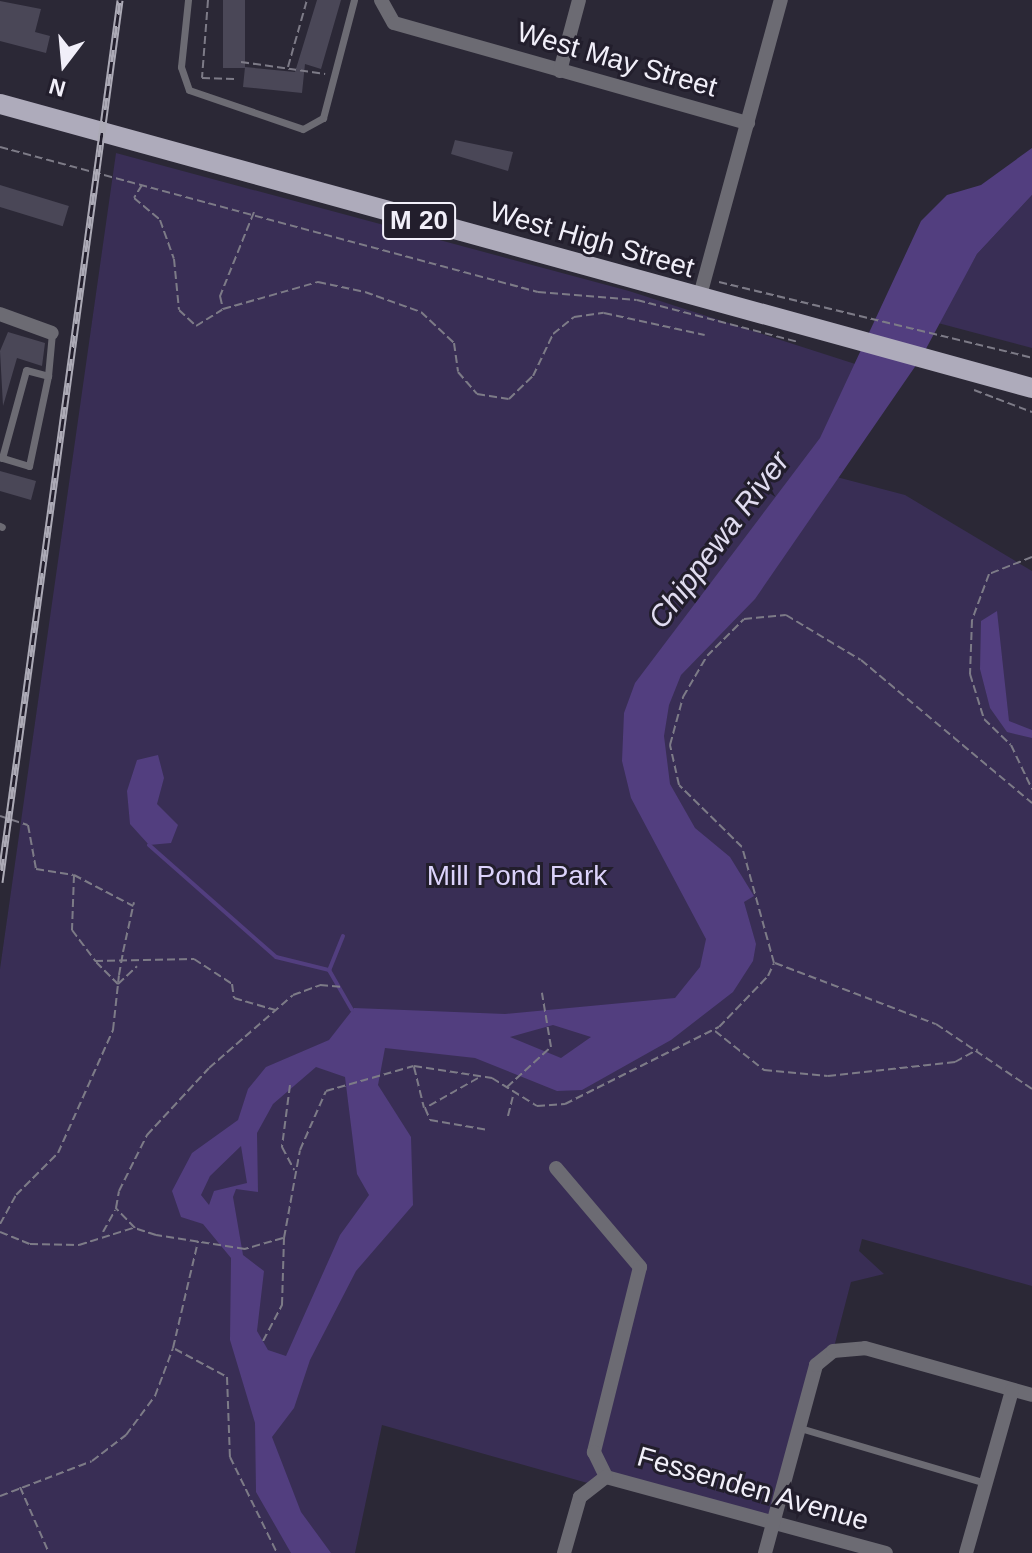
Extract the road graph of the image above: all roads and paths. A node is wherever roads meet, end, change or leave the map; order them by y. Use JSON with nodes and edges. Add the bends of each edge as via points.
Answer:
{"nodes":[{"id":1,"x":188,"y":0,"type":"edge"},
{"id":2,"x":208,"y":0,"type":"edge"},
{"id":3,"x":307,"y":0,"type":"edge"},
{"id":4,"x":354,"y":0,"type":"edge"},
{"id":5,"x":579,"y":0,"type":"edge"},
{"id":6,"x":781,"y":0,"type":"edge"},
{"id":7,"x":382,"y":8,"type":"edge"},
{"id":8,"x":241,"y":62,"type":"dead end"},
{"id":9,"x":288,"y":68,"type":"junction"},
{"id":10,"x":560,"y":71,"type":"junction"},
{"id":11,"x":334,"y":76,"type":"junction"},
{"id":12,"x":234,"y":79,"type":"dead end"},
{"id":13,"x":0,"y":104,"type":"edge"},
{"id":14,"x":748,"y":123,"type":"junction"},
{"id":15,"x":0,"y":147,"type":"edge"},
{"id":16,"x":143,"y":185,"type":"junction"},
{"id":17,"x":254,"y":211,"type":"junction"},
{"id":18,"x":722,"y":282,"type":"dead end"},
{"id":19,"x":699,"y":299,"type":"junction"},
{"id":20,"x":223,"y":309,"type":"junction"},
{"id":21,"x":0,"y":314,"type":"edge"},
{"id":22,"x":52,"y":333,"type":"joint"},
{"id":23,"x":705,"y":335,"type":"dead end"},
{"id":24,"x":808,"y":343,"type":"dead end"},
{"id":25,"x":1032,"y":358,"type":"edge"},
{"id":26,"x":48,"y":376,"type":"junction"},
{"id":27,"x":969,"y":388,"type":"dead end"},
{"id":28,"x":1032,"y":388,"type":"edge"},
{"id":29,"x":1032,"y":412,"type":"edge"},
{"id":30,"x":1032,"y":557,"type":"edge"},
{"id":31,"x":1032,"y":789,"type":"edge"},
{"id":32,"x":1032,"y":803,"type":"edge"},
{"id":33,"x":0,"y":816,"type":"edge"},
{"id":34,"x":74,"y":875,"type":"junction"},
{"id":35,"x":95,"y":961,"type":"junction"},
{"id":36,"x":774,"y":963,"type":"junction"},
{"id":37,"x":139,"y":964,"type":"junction"},
{"id":38,"x":118,"y":984,"type":"junction"},
{"id":39,"x":343,"y":987,"type":"dead end"},
{"id":40,"x":542,"y":993,"type":"dead end"},
{"id":41,"x":276,"y":1010,"type":"junction"},
{"id":42,"x":714,"y":1030,"type":"junction"},
{"id":43,"x":979,"y":1048,"type":"junction"},
{"id":44,"x":414,"y":1066,"type":"junction"},
{"id":45,"x":481,"y":1077,"type":"junction"},
{"id":46,"x":290,"y":1085,"type":"dead end"},
{"id":47,"x":507,"y":1087,"type":"junction"},
{"id":48,"x":1032,"y":1089,"type":"edge"},
{"id":49,"x":514,"y":1095,"type":"junction"},
{"id":50,"x":425,"y":1108,"type":"junction"},
{"id":51,"x":508,"y":1116,"type":"dead end"},
{"id":52,"x":488,"y":1130,"type":"dead end"},
{"id":53,"x":556,"y":1168,"type":"dead end"},
{"id":54,"x":295,"y":1171,"type":"junction"},
{"id":55,"x":116,"y":1208,"type":"junction"},
{"id":56,"x":0,"y":1224,"type":"edge"},
{"id":57,"x":135,"y":1228,"type":"junction"},
{"id":58,"x":0,"y":1232,"type":"edge"},
{"id":59,"x":102,"y":1233,"type":"junction"},
{"id":60,"x":284,"y":1238,"type":"junction"},
{"id":61,"x":198,"y":1241,"type":"junction"},
{"id":62,"x":263,"y":1341,"type":"dead end"},
{"id":63,"x":173,"y":1348,"type":"junction"},
{"id":64,"x":1012,"y":1390,"type":"junction"},
{"id":65,"x":1032,"y":1395,"type":"edge"},
{"id":66,"x":800,"y":1428,"type":"junction"},
{"id":67,"x":606,"y":1477,"type":"junction"},
{"id":68,"x":986,"y":1483,"type":"junction"},
{"id":69,"x":19,"y":1486,"type":"junction"},
{"id":70,"x":0,"y":1496,"type":"edge"},
{"id":71,"x":773,"y":1520,"type":"junction"},
{"id":72,"x":49,"y":1553,"type":"edge"},
{"id":73,"x":277,"y":1553,"type":"edge"},
{"id":74,"x":564,"y":1553,"type":"edge"},
{"id":75,"x":765,"y":1553,"type":"edge"},
{"id":76,"x":886,"y":1553,"type":"edge"},
{"id":77,"x":966,"y":1553,"type":"edge"}],
"edges":[{"from":1,"to":11,"type":"lane","via":[[181,67],[196,97],[303,129],[323,118]]},
{"from":2,"to":12,"type":"path","via":[[202,78]]},
{"from":3,"to":9,"type":"path"},
{"from":4,"to":11,"type":"lane"},
{"from":5,"to":10,"type":"street"},
{"from":6,"to":14,"type":"street"},
{"from":7,"to":10,"type":"street","name":"West May Street"},
{"from":8,"to":9,"type":"path"},
{"from":9,"to":11,"type":"path"},
{"from":10,"to":14,"type":"street","name":"West May Street"},
{"from":13,"to":19,"type":"main road","name":"West High Street","number":"M 20"},
{"from":14,"to":19,"type":"street"},
{"from":15,"to":16,"type":"path"},
{"from":16,"to":17,"type":"path"},
{"from":16,"to":20,"type":"path","via":[[134,198],[160,220],[174,259],[179,310],[196,326]]},
{"from":17,"to":20,"type":"path","via":[[220,296]]},
{"from":17,"to":24,"type":"path","via":[[538,292],[637,300]]},
{"from":18,"to":25,"type":"path"},
{"from":19,"to":28,"type":"main road","name":"West High Street","number":"M 20"},
{"from":20,"to":23,"type":"path","via":[[318,282],[365,292],[421,312],[454,343],[458,372],[477,394],[509,399],[533,376],[553,334],[574,317],[631,317]]},
{"from":21,"to":22,"type":"street"},
{"from":22,"to":26,"type":"lane"},
{"from":26,"to":26,"type":"lane","via":[[26,370],[2,458],[29,466]]},
{"from":27,"to":29,"type":"path"},
{"from":30,"to":31,"type":"path","via":[[989,574],[972,620],[970,674],[984,719],[1011,745]]},
{"from":32,"to":36,"type":"path","via":[[861,660],[786,615],[744,619],[707,656],[683,697],[670,745],[679,785],[742,847]]},
{"from":33,"to":34,"type":"path","via":[[28,825],[36,869]]},
{"from":34,"to":35,"type":"path","via":[[72,930]]},
{"from":34,"to":38,"type":"path","bridge":true,"via":[[133,904]]},
{"from":35,"to":37,"type":"path"},
{"from":35,"to":38,"type":"path"},
{"from":36,"to":42,"type":"path"},
{"from":36,"to":43,"type":"path","via":[[936,1024]]},
{"from":37,"to":38,"type":"path"},
{"from":37,"to":41,"type":"path","via":[[194,959],[232,984],[234,998]]},
{"from":38,"to":56,"type":"path","via":[[108,1042],[58,1153],[16,1195]]},
{"from":39,"to":41,"type":"path","via":[[293,995]]},
{"from":40,"to":47,"type":"path","via":[[551,1047]]},
{"from":41,"to":55,"type":"path","via":[[147,1135]]},
{"from":42,"to":43,"type":"path","via":[[764,1070],[828,1076],[942,1065]]},
{"from":42,"to":49,"type":"path","via":[[565,1104],[537,1106]]},
{"from":43,"to":48,"type":"path"},
{"from":44,"to":45,"type":"path"},
{"from":44,"to":50,"type":"path"},
{"from":44,"to":54,"type":"path","via":[[326,1091],[308,1120]]},
{"from":45,"to":47,"type":"path"},
{"from":45,"to":50,"type":"path"},
{"from":46,"to":54,"type":"path","via":[[282,1147]]},
{"from":47,"to":49,"type":"path"},
{"from":49,"to":51,"type":"path"},
{"from":50,"to":52,"type":"path","via":[[430,1120]]},
{"from":53,"to":67,"type":"street","via":[[640,1267],[594,1452]]},
{"from":54,"to":60,"type":"path"},
{"from":55,"to":57,"type":"path"},
{"from":55,"to":59,"type":"path"},
{"from":57,"to":59,"type":"path"},
{"from":57,"to":61,"type":"path"},
{"from":58,"to":59,"type":"path","via":[[30,1244],[79,1245]]},
{"from":60,"to":61,"type":"path","via":[[245,1249]]},
{"from":60,"to":62,"type":"path","via":[[282,1305]]},
{"from":61,"to":63,"type":"path"},
{"from":63,"to":69,"type":"path","via":[[155,1396],[126,1435],[92,1461]]},
{"from":63,"to":73,"type":"path","via":[[227,1377],[230,1457]]},
{"from":64,"to":65,"type":"street"},
{"from":64,"to":66,"type":"street","via":[[851,1345],[816,1365]]},
{"from":64,"to":68,"type":"street"},
{"from":66,"to":68,"type":"lane"},
{"from":66,"to":71,"type":"street"},
{"from":67,"to":71,"type":"street","name":"Fessenden Avenue"},
{"from":67,"to":74,"type":"street","via":[[580,1497]]},
{"from":68,"to":77,"type":"street"},
{"from":69,"to":70,"type":"path"},
{"from":69,"to":72,"type":"path"},
{"from":71,"to":75,"type":"street"},
{"from":71,"to":76,"type":"street","name":"Fessenden Avenue"}]}
